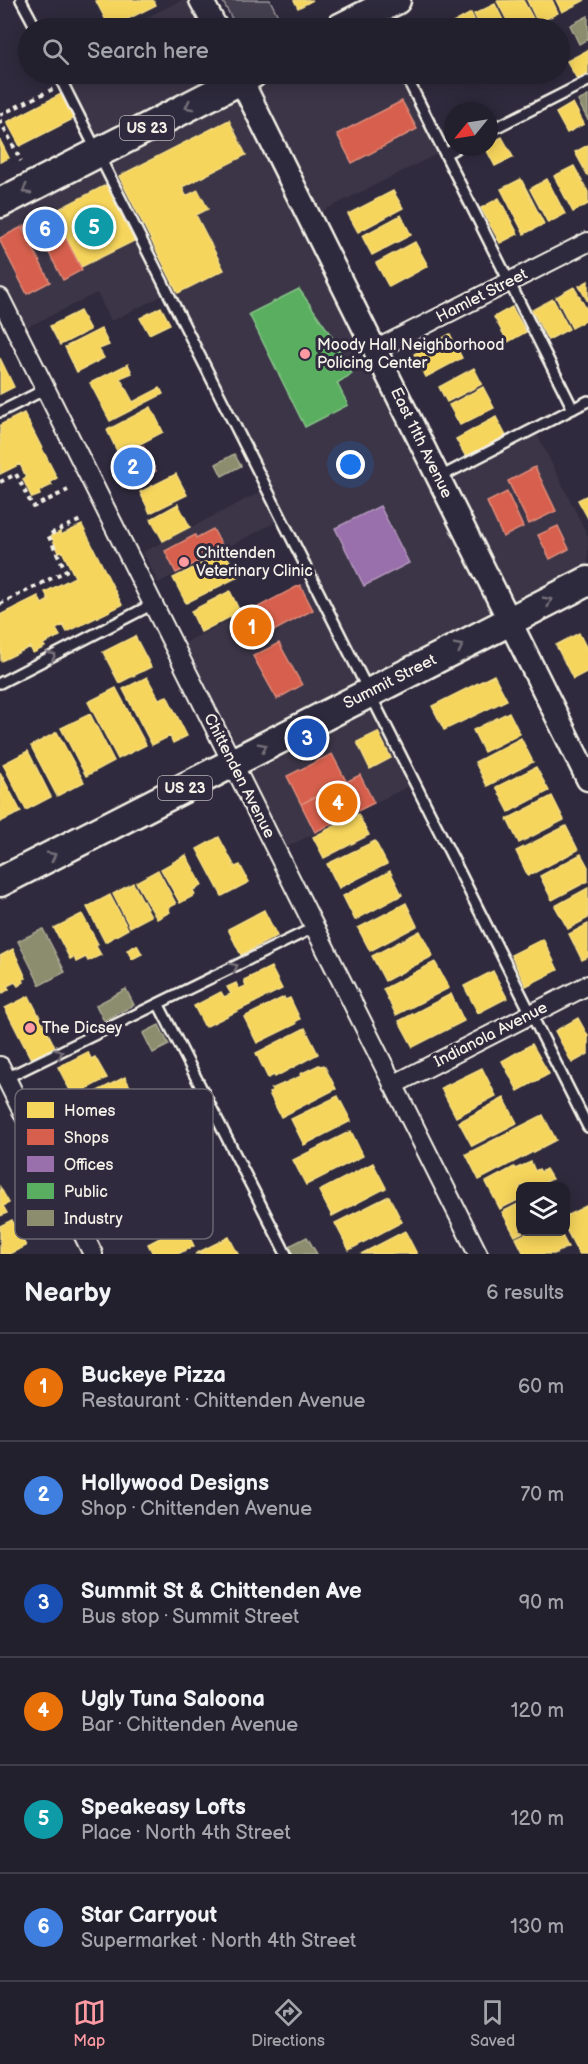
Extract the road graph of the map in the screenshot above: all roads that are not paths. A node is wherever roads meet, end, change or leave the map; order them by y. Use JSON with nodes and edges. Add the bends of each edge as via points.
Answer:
{"nodes":[{"id":1,"x":21,"y":0,"type":"edge"},
{"id":2,"x":201,"y":0,"type":"edge"},
{"id":3,"x":378,"y":8,"type":"edge"},
{"id":4,"x":31,"y":18,"type":"edge"},
{"id":5,"x":211,"y":18,"type":"edge"},
{"id":6,"x":359,"y":18,"type":"edge"},
{"id":7,"x":588,"y":81,"type":"edge"},
{"id":8,"x":64,"y":84,"type":"edge"},
{"id":9,"x":227,"y":84,"type":"edge"},
{"id":10,"x":248,"y":84,"type":"edge"},
{"id":11,"x":410,"y":84,"type":"edge"},
{"id":12,"x":498,"y":126,"type":"edge"},
{"id":13,"x":444,"y":152,"type":"edge"},
{"id":14,"x":98,"y":153,"type":"junction"},
{"id":15,"x":446,"y":156,"type":"edge"},
{"id":16,"x":0,"y":203,"type":"edge"},
{"id":17,"x":588,"y":242,"type":"edge"},
{"id":18,"x":509,"y":282,"type":"junction"},
{"id":19,"x":0,"y":298,"type":"edge"},
{"id":20,"x":375,"y":350,"type":"junction"},
{"id":21,"x":46,"y":389,"type":"junction"},
{"id":22,"x":588,"y":401,"type":"edge"},
{"id":23,"x":573,"y":409,"type":"junction"},
{"id":24,"x":0,"y":412,"type":"edge"},
{"id":25,"x":438,"y":478,"type":"junction"},
{"id":26,"x":588,"y":581,"type":"edge"},
{"id":27,"x":153,"y":604,"type":"junction"},
{"id":28,"x":509,"y":621,"type":"junction"},
{"id":29,"x":0,"y":683,"type":"edge"},
{"id":30,"x":370,"y":693,"type":"junction"},
{"id":31,"x":232,"y":763,"type":"junction"},
{"id":32,"x":588,"y":779,"type":"edge"},
{"id":33,"x":0,"y":882,"type":"edge"},
{"id":34,"x":315,"y":927,"type":"junction"},
{"id":35,"x":588,"y":985,"type":"edge"},
{"id":36,"x":159,"y":1005,"type":"junction"},
{"id":37,"x":532,"y":1014,"type":"junction"},
{"id":38,"x":2,"y":1075,"type":"edge"},
{"id":39,"x":393,"y":1085,"type":"junction"},
{"id":40,"x":202,"y":1089,"type":"edge"},
{"id":41,"x":15,"y":1101,"type":"edge"},
{"id":42,"x":213,"y":1111,"type":"edge"},
{"id":43,"x":588,"y":1127,"type":"edge"},
{"id":44,"x":85,"y":1239,"type":"edge"},
{"id":45,"x":93,"y":1254,"type":"edge"},
{"id":46,"x":286,"y":1254,"type":"edge"},
{"id":47,"x":478,"y":1254,"type":"edge"}],
"edges":[{"from":1,"to":4,"type":"lane"},
{"from":2,"to":5,"type":"street"},
{"from":3,"to":6,"type":"main road"},
{"from":7,"to":12,"type":"lane"},
{"from":8,"to":14,"type":"lane"},
{"from":9,"to":14,"type":"main road","number":"US 23","one_way":true},
{"from":10,"to":20,"type":"street","name":"East 11th Avenue"},
{"from":11,"to":13,"type":"lane"},
{"from":14,"to":16,"type":"main road","number":"US 23","one_way":true},
{"from":14,"to":30,"type":"lane"},
{"from":15,"to":18,"type":"lane"},
{"from":17,"to":18,"type":"street","name":"Hamlet Street"},
{"from":18,"to":20,"type":"street","name":"Hamlet Street"},
{"from":18,"to":23,"type":"lane"},
{"from":19,"to":21,"type":"street","name":"Chittenden Avenue"},
{"from":20,"to":25,"type":"street","name":"East 11th Avenue"},
{"from":21,"to":24,"type":"lane"},
{"from":21,"to":27,"type":"street","name":"Chittenden Avenue"},
{"from":22,"to":23,"type":"lane"},
{"from":23,"to":25,"type":"lane"},
{"from":25,"to":28,"type":"street","name":"East 11th Avenue"},
{"from":28,"to":26,"type":"main road","name":"Summit Street","number":"US 23","one_way":true},
{"from":29,"to":27,"type":"lane","one_way":true},
{"from":27,"to":31,"type":"street","name":"Chittenden Avenue"},
{"from":30,"to":28,"type":"main road","name":"Summit Street","number":"US 23","one_way":true},
{"from":28,"to":32,"type":"street","name":"East 11th Avenue"},
{"from":31,"to":30,"type":"main road","name":"Summit Street","number":"US 23","one_way":true},
{"from":30,"to":37,"type":"lane"},
{"from":33,"to":31,"type":"main road","name":"Summit Street","number":"US 23","one_way":true},
{"from":31,"to":34,"type":"street","name":"Chittenden Avenue"},
{"from":36,"to":34,"type":"lane","one_way":true},
{"from":34,"to":39,"type":"street","name":"Chittenden Avenue"},
{"from":35,"to":37,"type":"street","name":"Indianola Avenue"},
{"from":38,"to":36,"type":"lane","one_way":true},
{"from":36,"to":40,"type":"lane"},
{"from":37,"to":39,"type":"street","name":"Indianola Avenue"},
{"from":37,"to":43,"type":"lane"},
{"from":38,"to":41,"type":"street"},
{"from":39,"to":47,"type":"street","name":"Chittenden Avenue"},
{"from":42,"to":46,"type":"lane"},
{"from":44,"to":45,"type":"street"}]}
